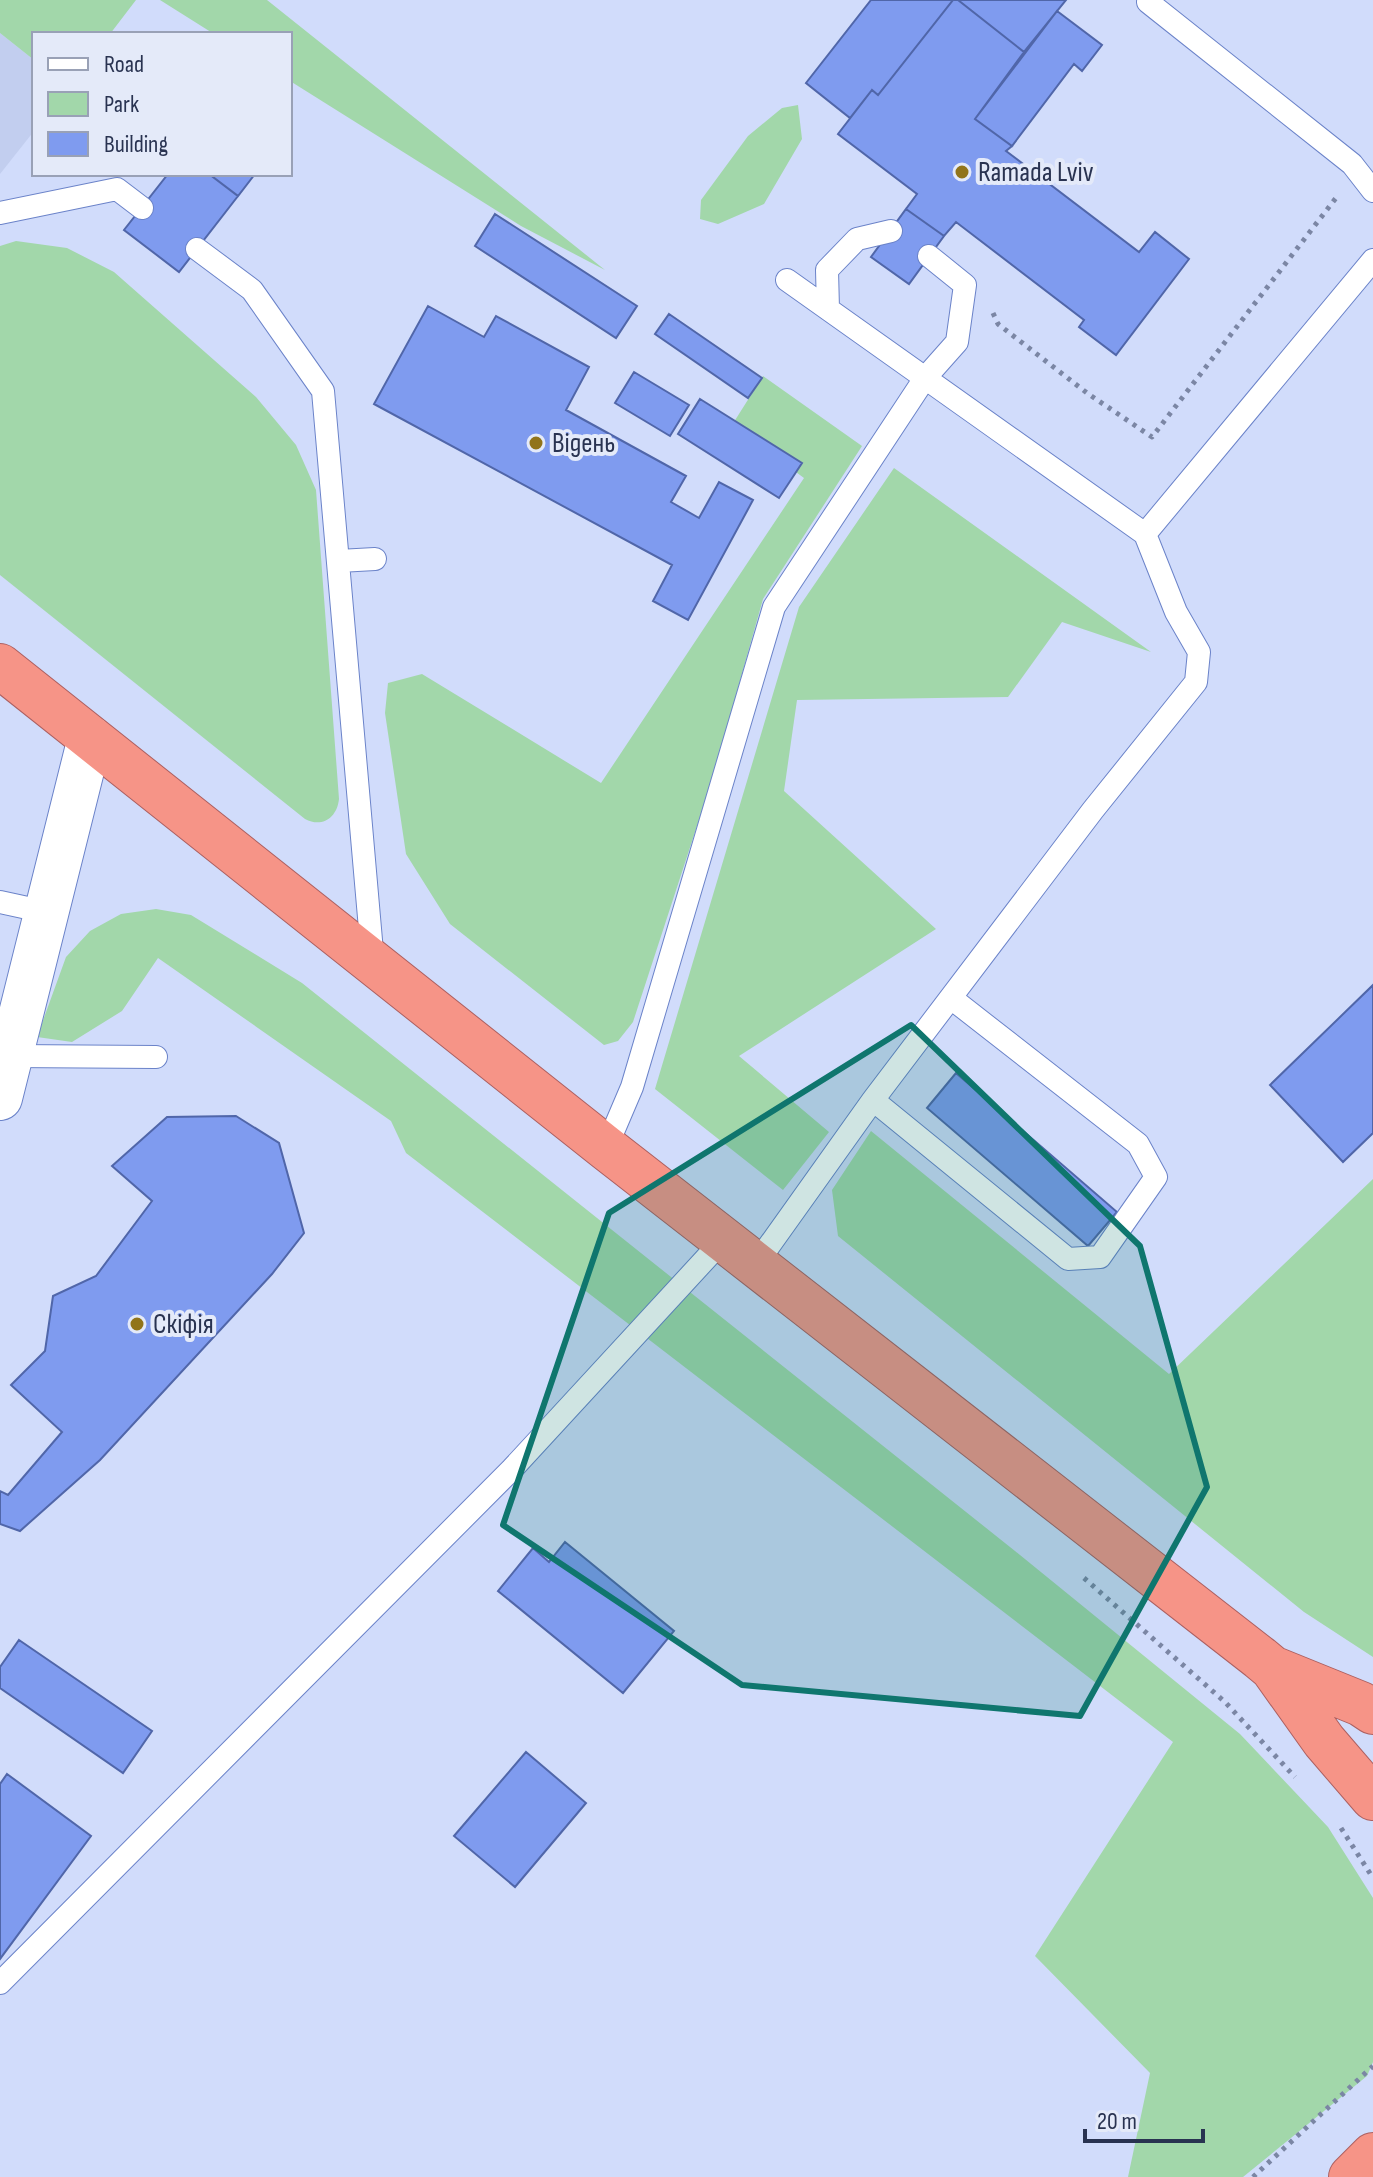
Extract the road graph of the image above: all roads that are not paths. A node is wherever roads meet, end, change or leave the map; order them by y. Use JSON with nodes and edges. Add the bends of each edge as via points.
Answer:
{"nodes":[{"id":1,"x":1148,"y":2,"type":"edge"},
{"id":2,"x":1373,"y":191,"type":"edge"},
{"id":3,"x":142,"y":208,"type":"dead end"},
{"id":4,"x":0,"y":213,"type":"edge"},
{"id":5,"x":891,"y":231,"type":"dead end"},
{"id":6,"x":197,"y":249,"type":"dead end"},
{"id":7,"x":929,"y":256,"type":"dead end"},
{"id":8,"x":1373,"y":260,"type":"edge"},
{"id":9,"x":787,"y":280,"type":"dead end"},
{"id":10,"x":828,"y":309,"type":"junction"},
{"id":11,"x":925,"y":378,"type":"junction"},
{"id":12,"x":1145,"y":534,"type":"junction"},
{"id":13,"x":375,"y":559,"type":"dead end"},
{"id":14,"x":339,"y":561,"type":"junction"},
{"id":15,"x":0,"y":666,"type":"edge"},
{"id":16,"x":90,"y":738,"type":"junction"},
{"id":17,"x":0,"y":902,"type":"edge"},
{"id":18,"x":46,"y":912,"type":"junction"},
{"id":19,"x":373,"y":964,"type":"junction"},
{"id":20,"x":951,"y":998,"type":"junction"},
{"id":21,"x":11,"y":1056,"type":"junction"},
{"id":22,"x":156,"y":1057,"type":"dead end"},
{"id":23,"x":0,"y":1098,"type":"edge"},
{"id":24,"x":873,"y":1100,"type":"junction"},
{"id":25,"x":606,"y":1148,"type":"junction"},
{"id":26,"x":740,"y":1251,"type":"junction"},
{"id":27,"x":1272,"y":1668,"type":"junction"},
{"id":28,"x":1373,"y":1712,"type":"edge"},
{"id":29,"x":1373,"y":1798,"type":"edge"},
{"id":30,"x":0,"y":1983,"type":"edge"},
{"id":31,"x":1373,"y":2155,"type":"edge"},
{"id":32,"x":1351,"y":2177,"type":"edge"}],
"edges":[{"from":1,"to":2,"type":"lane","via":[[1357,171]]},
{"from":3,"to":4,"type":"lane","via":[[117,189]]},
{"from":5,"to":10,"type":"lane","via":[[857,239],[827,270]]},
{"from":6,"to":14,"type":"lane","via":[[252,290],[323,391]]},
{"from":7,"to":11,"type":"lane","via":[[965,285],[957,342]]},
{"from":8,"to":12,"type":"lane"},
{"from":9,"to":10,"type":"lane"},
{"from":10,"to":11,"type":"lane"},
{"from":11,"to":12,"type":"lane"},
{"from":11,"to":25,"type":"lane","via":[[774,607],[632,1087]]},
{"from":12,"to":20,"type":"lane","via":[[1176,612],[1199,652],[1196,682]]},
{"from":13,"to":14,"type":"lane"},
{"from":14,"to":19,"type":"lane"},
{"from":15,"to":16,"type":"highway"},
{"from":16,"to":18,"type":"street"},
{"from":16,"to":19,"type":"highway"},
{"from":17,"to":18,"type":"lane"},
{"from":18,"to":21,"type":"street"},
{"from":19,"to":25,"type":"highway"},
{"from":20,"to":24,"type":"lane"},
{"from":20,"to":24,"type":"lane","via":[[1138,1144],[1156,1177],[1100,1257],[1068,1259]]},
{"from":21,"to":22,"type":"lane"},
{"from":21,"to":23,"type":"street"},
{"from":24,"to":26,"type":"lane"},
{"from":25,"to":26,"type":"highway"},
{"from":26,"to":27,"type":"highway"},
{"from":26,"to":30,"type":"lane","via":[[512,1469]]},
{"from":27,"to":28,"type":"highway"},
{"from":27,"to":29,"type":"highway"},
{"from":31,"to":32,"type":"highway"}]}
